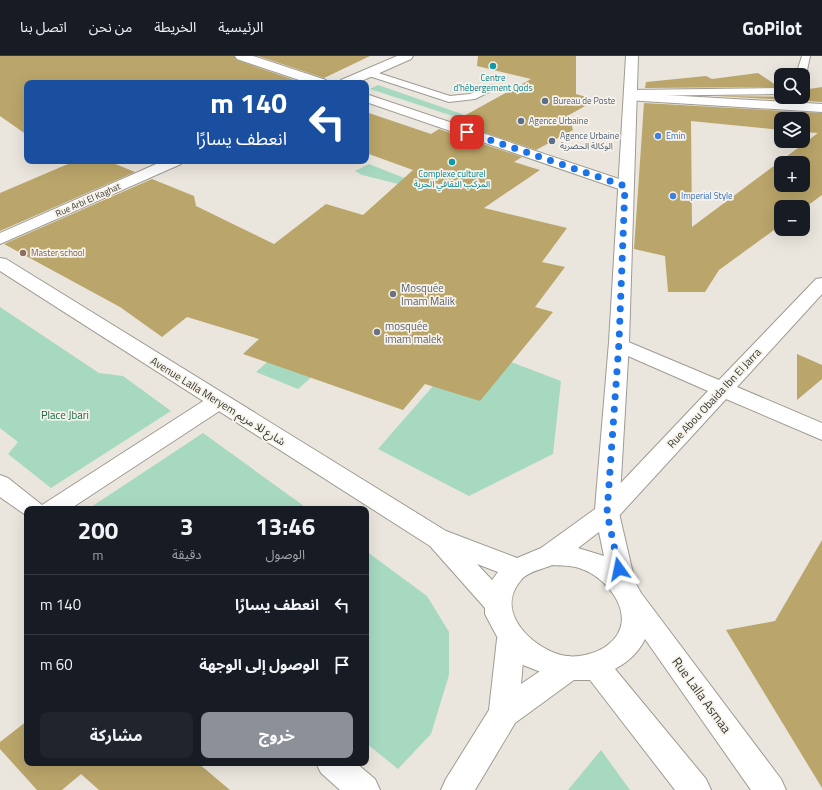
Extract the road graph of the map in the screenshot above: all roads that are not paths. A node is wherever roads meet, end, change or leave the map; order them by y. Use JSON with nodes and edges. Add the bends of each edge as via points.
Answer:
{"nodes":[{"id":1,"x":241,"y":56,"type":"edge"},
{"id":2,"x":407,"y":56,"type":"edge"},
{"id":3,"x":632,"y":56,"type":"edge"},
{"id":4,"x":806,"y":56,"type":"edge"},
{"id":5,"x":803,"y":68,"type":"edge"},
{"id":6,"x":369,"y":73,"type":"junction"},
{"id":7,"x":312,"y":80,"type":"edge"},
{"id":8,"x":353,"y":80,"type":"edge"},
{"id":9,"x":492,"y":88,"type":"dead end"},
{"id":10,"x":774,"y":91,"type":"edge"},
{"id":11,"x":631,"y":95,"type":"junction"},
{"id":12,"x":369,"y":99,"type":"edge"},
{"id":13,"x":822,"y":108,"type":"edge"},
{"id":14,"x":169,"y":164,"type":"edge"},
{"id":15,"x":625,"y":186,"type":"junction"},
{"id":16,"x":0,"y":239,"type":"edge"},
{"id":17,"x":0,"y":263,"type":"edge"},
{"id":18,"x":822,"y":283,"type":"edge"},
{"id":19,"x":619,"y":346,"type":"junction"},
{"id":20,"x":722,"y":389,"type":"junction"},
{"id":21,"x":218,"y":401,"type":"junction"},
{"id":22,"x":822,"y":432,"type":"edge"},
{"id":23,"x":0,"y":484,"type":"edge"},
{"id":24,"x":28,"y":506,"type":"edge"},
{"id":25,"x":57,"y":506,"type":"edge"},
{"id":26,"x":607,"y":513,"type":"junction"},
{"id":27,"x":437,"y":538,"type":"junction"},
{"id":28,"x":550,"y":555,"type":"junction"},
{"id":29,"x":516,"y":568,"type":"junction"},
{"id":30,"x":627,"y":591,"type":"junction"},
{"id":31,"x":497,"y":603,"type":"junction"},
{"id":32,"x":511,"y":639,"type":"junction"},
{"id":33,"x":582,"y":667,"type":"junction"},
{"id":34,"x":504,"y":713,"type":"junction"},
{"id":35,"x":336,"y":766,"type":"edge"},
{"id":36,"x":364,"y":790,"type":"edge"},
{"id":37,"x":456,"y":790,"type":"edge"},
{"id":38,"x":695,"y":790,"type":"edge"},
{"id":39,"x":770,"y":790,"type":"edge"}],
"edges":[{"from":1,"to":7,"type":"street"},
{"from":2,"to":6,"type":"street"},
{"from":3,"to":11,"type":"street"},
{"from":4,"to":5,"type":"lane"},
{"from":6,"to":8,"type":"street"},
{"from":6,"to":9,"type":"lane","via":[[449,99],[472,98]]},
{"from":10,"to":11,"type":"lane"},
{"from":11,"to":13,"type":"street"},
{"from":11,"to":15,"type":"street"},
{"from":12,"to":15,"type":"street"},
{"from":14,"to":16,"type":"street","name":"Rue Arbi El Kaghat"},
{"from":15,"to":19,"type":"street"},
{"from":17,"to":21,"type":"street","name":"Avenue Lalla Meryem شارع للا مريم"},
{"from":18,"to":20,"type":"street","name":"Rue Abou Obaida Ibn El Jarra"},
{"from":19,"to":20,"type":"street"},
{"from":19,"to":26,"type":"street"},
{"from":20,"to":22,"type":"street"},
{"from":20,"to":26,"type":"street","name":"Rue Abou Obaida Ibn El Jarra"},
{"from":21,"to":25,"type":"street"},
{"from":21,"to":27,"type":"street","name":"Avenue Lalla Meryem شارع للا مريم"},
{"from":23,"to":24,"type":"street"},
{"from":26,"to":28,"type":"street","name":"Rue Abou Obaida Ibn El Jarra"},
{"from":26,"to":30,"type":"street"},
{"from":27,"to":29,"type":"street","name":"Avenue Lalla Meryem شارع للا مريم"},
{"from":27,"to":31,"type":"street","name":"Avenue Lalla Meryem شارع للا مريم"},
{"from":28,"to":29,"type":"street","via":[[531,560]]},
{"from":28,"to":30,"type":"street","via":[[590,561],[607,570]]},
{"from":29,"to":31,"type":"street","via":[[506,578]]},
{"from":30,"to":33,"type":"street","via":[[637,616],[634,632],[627,647],[614,658]]},
{"from":30,"to":39,"type":"street","name":"Rue Lalla Asmaa"},
{"from":31,"to":32,"type":"street","via":[[500,621]]},
{"from":32,"to":33,"type":"street","via":[[526,653],[546,663]]},
{"from":32,"to":34,"type":"street"},
{"from":33,"to":34,"type":"street"},
{"from":33,"to":38,"type":"street"},
{"from":34,"to":37,"type":"street"},
{"from":35,"to":36,"type":"street"}]}
